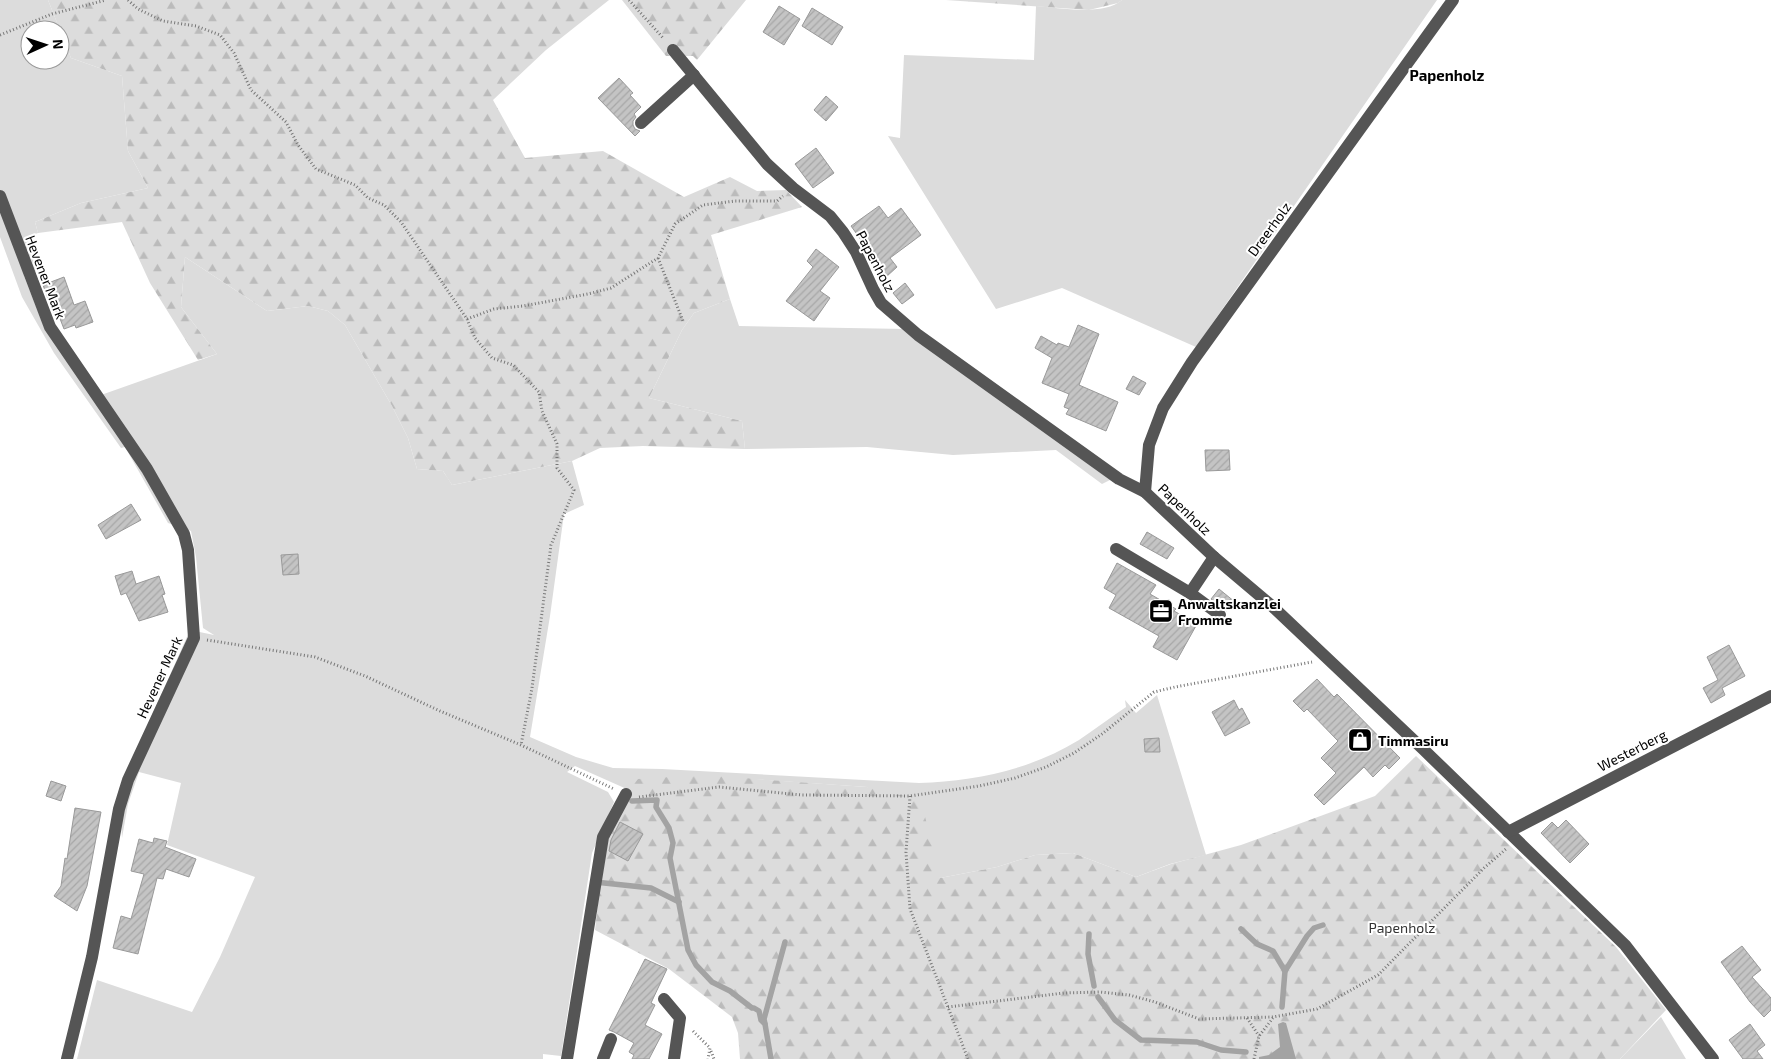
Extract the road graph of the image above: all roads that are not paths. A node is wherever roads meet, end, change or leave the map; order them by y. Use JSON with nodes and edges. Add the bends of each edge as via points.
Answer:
{"nodes":[{"id":1,"x":1453,"y":0,"type":"edge"},
{"id":2,"x":673,"y":50,"type":"road end"},
{"id":3,"x":694,"y":74,"type":"junction"},
{"id":4,"x":641,"y":123,"type":"dead end"},
{"id":5,"x":0,"y":196,"type":"edge"},
{"id":6,"x":1145,"y":492,"type":"junction"},
{"id":7,"x":1116,"y":550,"type":"dead end"},
{"id":8,"x":1214,"y":557,"type":"junction"},
{"id":9,"x":1190,"y":594,"type":"junction"},
{"id":10,"x":1220,"y":615,"type":"dead end"},
{"id":11,"x":1771,"y":696,"type":"edge"},
{"id":12,"x":626,"y":794,"type":"road end"},
{"id":13,"x":1512,"y":836,"type":"junction"},
{"id":14,"x":664,"y":998,"type":"dead end"},
{"id":15,"x":611,"y":1039,"type":"dead end"},
{"id":16,"x":1706,"y":1057,"type":"edge"},
{"id":17,"x":67,"y":1059,"type":"edge"},
{"id":18,"x":567,"y":1059,"type":"edge"},
{"id":19,"x":603,"y":1059,"type":"edge"},
{"id":20,"x":674,"y":1059,"type":"edge"}],
"edges":[{"from":1,"to":6,"type":"street","name":"Dreerholz","via":[[1192,362],[1163,408],[1149,445]]},
{"from":2,"to":3,"type":"street","name":"Papenholz"},
{"from":3,"to":4,"type":"street"},
{"from":3,"to":6,"type":"street","name":"Papenholz","via":[[767,164],[830,216],[844,232],[881,302],[900,320],[1119,479]]},
{"from":5,"to":17,"type":"street","name":"Hevener Mark","via":[[50,328],[147,469],[184,534],[190,559],[194,638],[119,809],[92,957]]},
{"from":6,"to":8,"type":"street","name":"Papenholz"},
{"from":7,"to":9,"type":"street"},
{"from":8,"to":9,"type":"street"},
{"from":8,"to":13,"type":"street","name":"Papenholz","via":[[1329,659]]},
{"from":9,"to":10,"type":"street"},
{"from":11,"to":13,"type":"street","name":"Westerberg"},
{"from":12,"to":18,"type":"street","via":[[603,837]]},
{"from":13,"to":16,"type":"street","name":"Papenholz","via":[[1625,945]]},
{"from":14,"to":20,"type":"street","via":[[680,1018]]},
{"from":15,"to":19,"type":"street"}]}
